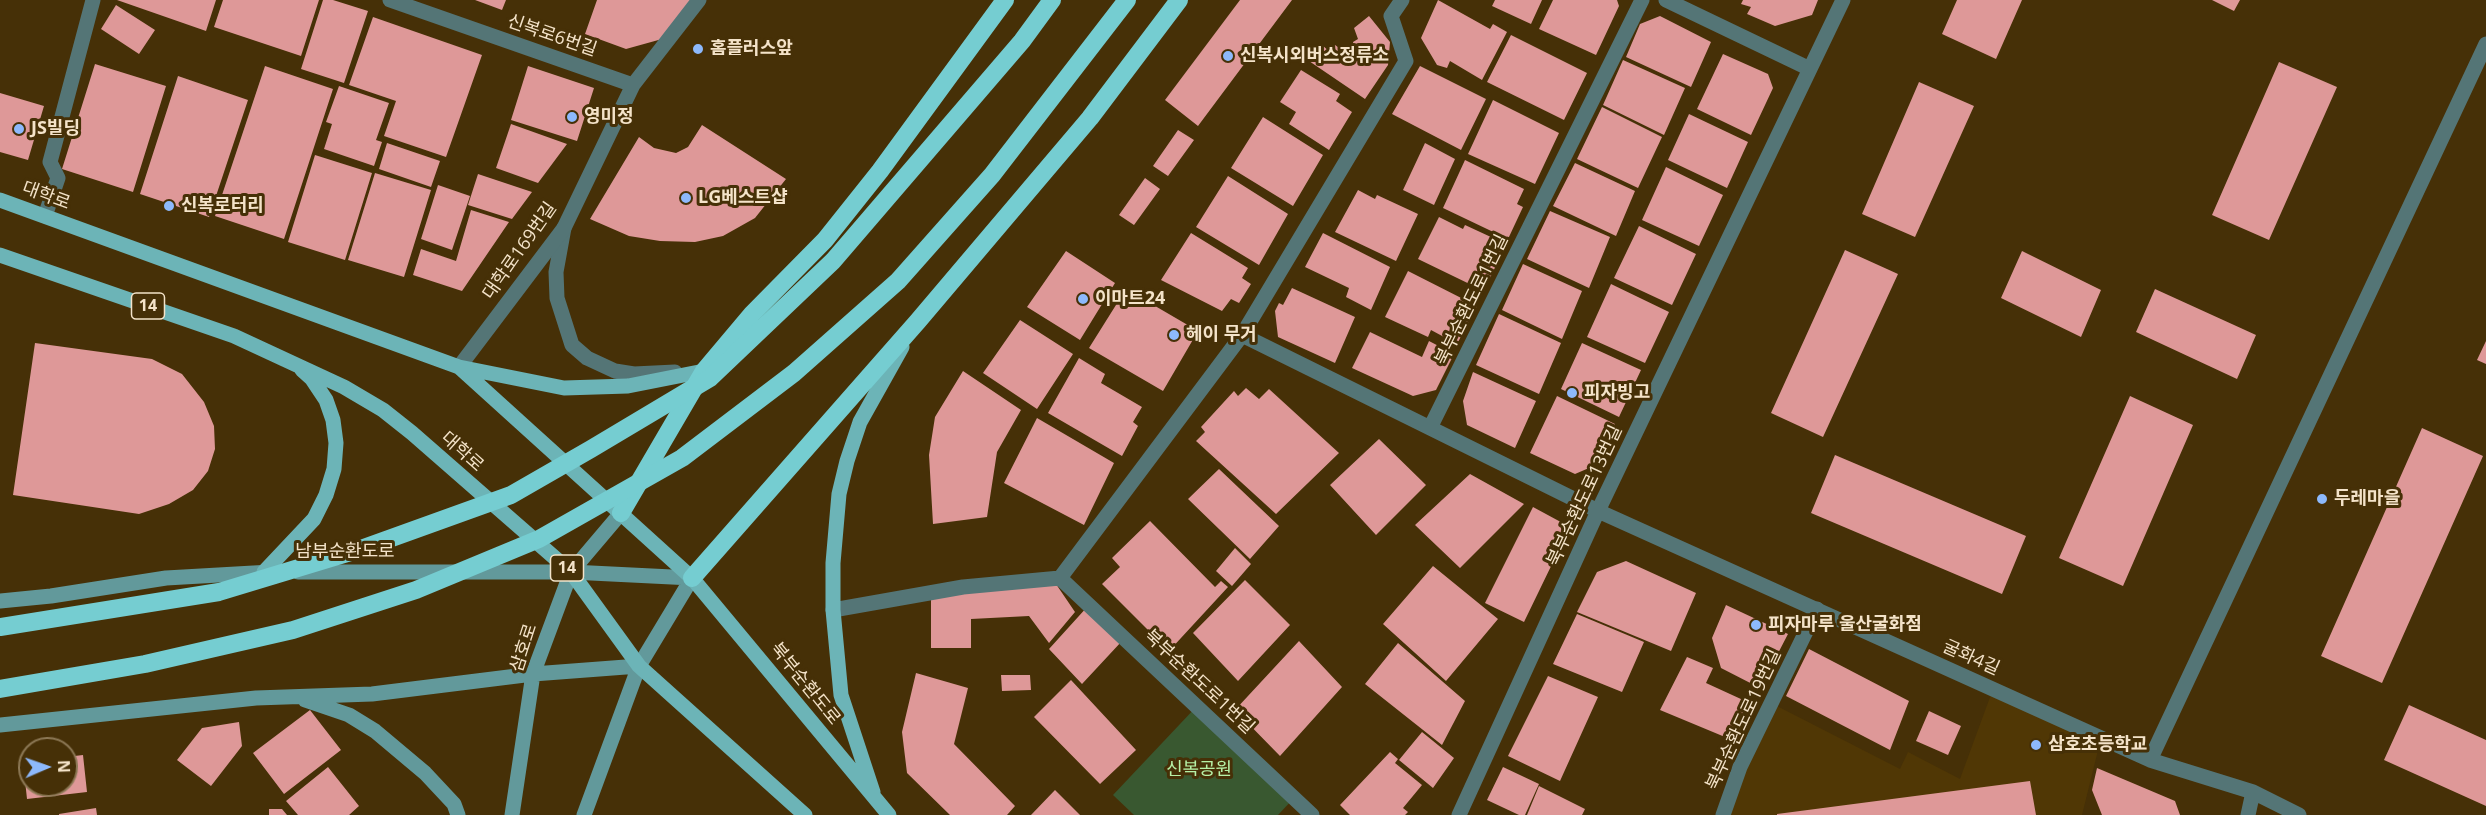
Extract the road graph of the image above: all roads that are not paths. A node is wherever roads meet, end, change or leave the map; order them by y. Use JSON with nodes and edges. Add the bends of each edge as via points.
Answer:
{"nodes":[{"id":1,"x":93,"y":0,"type":"edge"},
{"id":2,"x":390,"y":0,"type":"edge"},
{"id":3,"x":699,"y":0,"type":"edge"},
{"id":4,"x":1005,"y":0,"type":"edge"},
{"id":5,"x":1052,"y":0,"type":"edge"},
{"id":6,"x":1127,"y":0,"type":"edge"},
{"id":7,"x":1179,"y":0,"type":"edge"},
{"id":8,"x":1402,"y":0,"type":"edge"},
{"id":9,"x":1642,"y":0,"type":"edge"},
{"id":10,"x":1666,"y":0,"type":"edge"},
{"id":11,"x":1843,"y":0,"type":"edge"},
{"id":12,"x":2486,"y":44,"type":"edge"},
{"id":13,"x":1810,"y":69,"type":"junction"},
{"id":14,"x":633,"y":85,"type":"junction"},
{"id":15,"x":0,"y":200,"type":"edge"},
{"id":16,"x":45,"y":216,"type":"junction"},
{"id":17,"x":564,"y":228,"type":"junction"},
{"id":18,"x":0,"y":255,"type":"edge"},
{"id":19,"x":918,"y":321,"type":"junction"},
{"id":20,"x":1242,"y":335,"type":"junction"},
{"id":21,"x":294,"y":362,"type":"junction"},
{"id":22,"x":459,"y":367,"type":"junction"},
{"id":23,"x":704,"y":370,"type":"junction"},
{"id":24,"x":1430,"y":428,"type":"junction"},
{"id":25,"x":1598,"y":510,"type":"junction"},
{"id":26,"x":621,"y":513,"type":"junction"},
{"id":27,"x":264,"y":572,"type":"junction"},
{"id":28,"x":571,"y":572,"type":"junction"},
{"id":29,"x":693,"y":578,"type":"junction"},
{"id":30,"x":1060,"y":578,"type":"junction"},
{"id":31,"x":0,"y":601,"type":"edge"},
{"id":32,"x":1817,"y":609,"type":"junction"},
{"id":33,"x":833,"y":610,"type":"junction"},
{"id":34,"x":0,"y":627,"type":"edge"},
{"id":35,"x":639,"y":666,"type":"junction"},
{"id":36,"x":533,"y":674,"type":"junction"},
{"id":37,"x":0,"y":689,"type":"edge"},
{"id":38,"x":284,"y":696,"type":"junction"},
{"id":39,"x":0,"y":725,"type":"edge"},
{"id":40,"x":2150,"y":760,"type":"junction"},
{"id":41,"x":2253,"y":792,"type":"junction"},
{"id":42,"x":876,"y":801,"type":"junction"},
{"id":43,"x":458,"y":815,"type":"edge"},
{"id":44,"x":512,"y":815,"type":"edge"},
{"id":45,"x":584,"y":815,"type":"edge"},
{"id":46,"x":805,"y":815,"type":"edge"},
{"id":47,"x":889,"y":815,"type":"edge"},
{"id":48,"x":1312,"y":815,"type":"edge"},
{"id":49,"x":1459,"y":815,"type":"edge"},
{"id":50,"x":1723,"y":815,"type":"edge"},
{"id":51,"x":2248,"y":815,"type":"edge"},
{"id":52,"x":2299,"y":815,"type":"edge"}],
"edges":[{"from":1,"to":16,"type":"street","via":[[50,162],[58,178]]},
{"from":2,"to":14,"type":"street","name":"신복로6번길"},
{"from":3,"to":14,"type":"street","name":"대학로169번길"},
{"from":4,"to":23,"type":"highway","via":[[832,231]]},
{"from":5,"to":34,"type":"highway","bridge":true,"via":[[833,261],[710,378],[591,449],[512,495],[361,549],[219,592]]},
{"from":6,"to":37,"type":"highway","bridge":true,"via":[[992,175],[898,281],[794,373],[682,458],[539,539],[416,590],[281,632],[145,664]]},
{"from":7,"to":19,"type":"highway","via":[[1090,118]]},
{"from":8,"to":20,"type":"street","via":[[1390,16],[1406,61]]},
{"from":9,"to":24,"type":"street","name":"북부순환도로1번길"},
{"from":10,"to":13,"type":"street"},
{"from":11,"to":13,"type":"street","name":"북부순환도로13번길"},
{"from":12,"to":40,"type":"street"},
{"from":13,"to":25,"type":"street","name":"북부순환도로13번길"},
{"from":14,"to":17,"type":"street","name":"대학로169번길"},
{"from":15,"to":16,"type":"main road","name":"대학로"},
{"from":16,"to":22,"type":"main road","name":"대학로"},
{"from":17,"to":22,"type":"street","name":"대학로169번길"},
{"from":17,"to":23,"type":"street","via":[[556,272],[557,298],[572,345],[587,358],[615,371],[634,374]]},
{"from":18,"to":21,"type":"main road","name":"대학로","number":"14","via":[[234,336]]},
{"from":19,"to":29,"type":"highway"},
{"from":19,"to":33,"type":"main road","via":[[860,422],[847,461],[839,494]]},
{"from":20,"to":24,"type":"street"},
{"from":20,"to":30,"type":"street"},
{"from":21,"to":27,"type":"main road","via":[[326,400],[334,431],[334,469],[314,519]]},
{"from":21,"to":28,"type":"main road","name":"대학로","number":"14","via":[[383,410]]},
{"from":22,"to":23,"type":"main road","via":[[564,388],[628,386]]},
{"from":22,"to":26,"type":"main road","name":"대학로"},
{"from":23,"to":26,"type":"highway"},
{"from":24,"to":25,"type":"street","name":"굴화4길"},
{"from":25,"to":32,"type":"street","name":"굴화4길"},
{"from":25,"to":49,"type":"street","name":"북부순환도로13번길"},
{"from":26,"to":28,"type":"main road","name":"삼호로"},
{"from":26,"to":29,"type":"main road","name":"대학로"},
{"from":27,"to":28,"type":"main road","name":"남부순환도로"},
{"from":27,"to":31,"type":"main road","name":"남부순환도로","via":[[166,578]]},
{"from":28,"to":29,"type":"main road","name":"남부순환도로"},
{"from":28,"to":35,"type":"main road","name":"대학로","number":"14"},
{"from":28,"to":36,"type":"main road","name":"삼호로"},
{"from":29,"to":35,"type":"main road"},
{"from":29,"to":42,"type":"main road","name":"북부순환도로"},
{"from":30,"to":33,"type":"street","via":[[963,587]]},
{"from":30,"to":48,"type":"street","name":"북부순환도로1번길"},
{"from":32,"to":40,"type":"street","name":"굴화4길"},
{"from":32,"to":50,"type":"street","name":"북부순환도로19번길","via":[[1740,767]]},
{"from":33,"to":42,"type":"main road","via":[[841,695]]},
{"from":35,"to":36,"type":"main road"},
{"from":35,"to":45,"type":"main road"},
{"from":35,"to":46,"type":"main road","name":"대학로","number":"14"},
{"from":36,"to":38,"type":"main road","via":[[372,694]]},
{"from":36,"to":44,"type":"main road","name":"삼호로"},
{"from":38,"to":39,"type":"main road"},
{"from":38,"to":43,"type":"main road","via":[[349,715],[375,731],[425,773],[454,804]]},
{"from":40,"to":41,"type":"street","name":"굴화4길"},
{"from":41,"to":51,"type":"street"},
{"from":41,"to":52,"type":"street","name":"굴화4길"},
{"from":42,"to":47,"type":"main road","name":"북부순환도로"}]}
